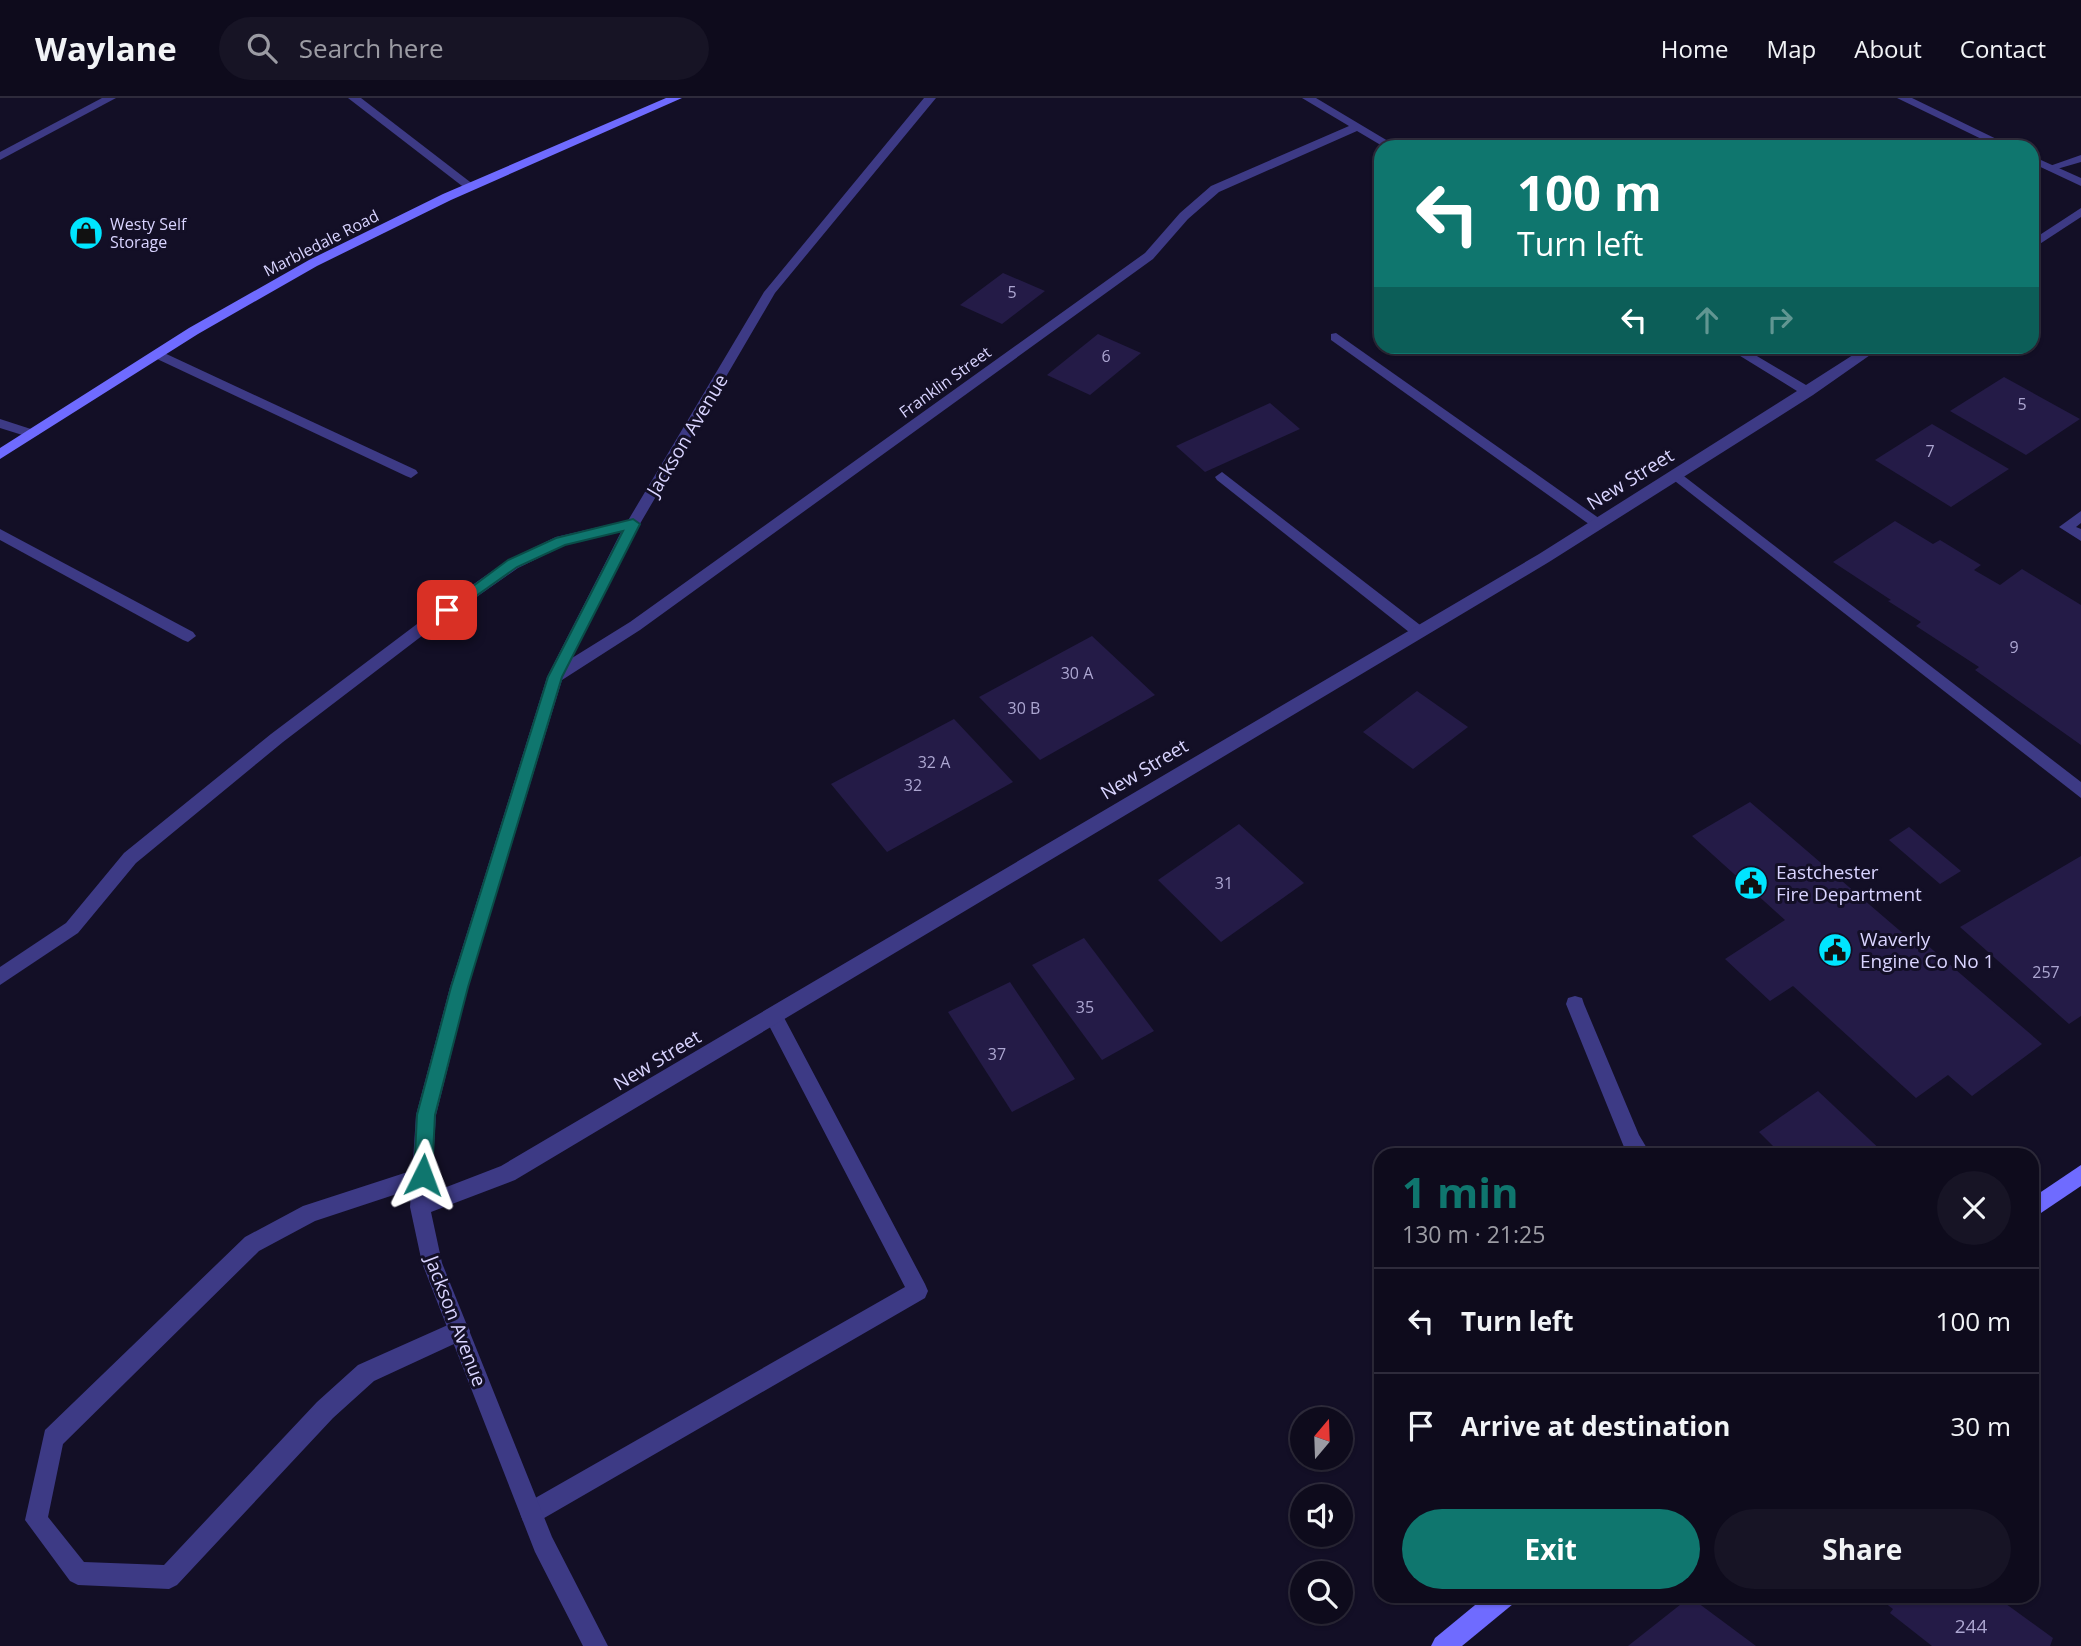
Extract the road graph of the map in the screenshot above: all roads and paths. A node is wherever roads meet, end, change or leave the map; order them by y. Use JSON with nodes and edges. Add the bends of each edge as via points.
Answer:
{"nodes":[{"id":1,"x":110,"y":98,"type":"edge"},
{"id":2,"x":354,"y":98,"type":"edge"},
{"id":3,"x":676,"y":98,"type":"edge"},
{"id":4,"x":930,"y":98,"type":"edge"},
{"id":5,"x":1308,"y":98,"type":"edge"},
{"id":6,"x":1903,"y":98,"type":"edge"},
{"id":7,"x":1357,"y":127,"type":"junction"},
{"id":8,"x":1380,"y":140,"type":"edge"},
{"id":9,"x":1992,"y":140,"type":"edge"},
{"id":10,"x":0,"y":157,"type":"edge"},
{"id":11,"x":2081,"y":158,"type":"edge"},
{"id":12,"x":2039,"y":162,"type":"edge"},
{"id":13,"x":2050,"y":168,"type":"junction"},
{"id":14,"x":2081,"y":182,"type":"edge"},
{"id":15,"x":470,"y":187,"type":"junction"},
{"id":16,"x":2081,"y":212,"type":"edge"},
{"id":17,"x":2039,"y":240,"type":"edge"},
{"id":18,"x":1336,"y":337,"type":"dead end"},
{"id":19,"x":1744,"y":354,"type":"edge"},
{"id":20,"x":1865,"y":354,"type":"edge"},
{"id":21,"x":160,"y":355,"type":"junction"},
{"id":22,"x":1808,"y":392,"type":"junction"},
{"id":23,"x":0,"y":423,"type":"edge"},
{"id":24,"x":32,"y":434,"type":"junction"},
{"id":25,"x":0,"y":454,"type":"edge"},
{"id":26,"x":411,"y":473,"type":"dead end"},
{"id":27,"x":1676,"y":475,"type":"junction"},
{"id":28,"x":1223,"y":477,"type":"dead end"},
{"id":29,"x":2081,"y":516,"type":"edge"},
{"id":30,"x":633,"y":524,"type":"junction"},
{"id":31,"x":1598,"y":524,"type":"junction"},
{"id":32,"x":0,"y":534,"type":"edge"},
{"id":33,"x":2081,"y":536,"type":"edge"},
{"id":34,"x":1419,"y":632,"type":"junction"},
{"id":35,"x":188,"y":636,"type":"dead end"},
{"id":36,"x":555,"y":677,"type":"junction"},
{"id":37,"x":2081,"y":791,"type":"edge"},
{"id":38,"x":0,"y":978,"type":"edge"},
{"id":39,"x":1575,"y":1004,"type":"dead end"},
{"id":40,"x":772,"y":1016,"type":"junction"},
{"id":41,"x":1636,"y":1148,"type":"edge"},
{"id":42,"x":2081,"y":1174,"type":"edge"},
{"id":43,"x":423,"y":1175,"type":"junction"},
{"id":44,"x":2039,"y":1205,"type":"edge"},
{"id":45,"x":420,"y":1207,"type":"junction"},
{"id":46,"x":458,"y":1331,"type":"junction"},
{"id":47,"x":531,"y":1513,"type":"junction"},
{"id":48,"x":1496,"y":1603,"type":"edge"},
{"id":49,"x":596,"y":1646,"type":"edge"},
{"id":50,"x":1443,"y":1646,"type":"edge"}],
"edges":[{"from":1,"to":10,"type":"street"},
{"from":2,"to":15,"type":"street"},
{"from":3,"to":15,"type":"street","name":"Marbledale Road"},
{"from":4,"to":30,"type":"street","name":"Jackson Avenue","via":[[771,292]]},
{"from":5,"to":7,"type":"street"},
{"from":6,"to":9,"type":"street"},
{"from":7,"to":8,"type":"street"},
{"from":7,"to":36,"type":"street","name":"Franklin Street","via":[[1215,189],[1149,256],[635,626]]},
{"from":11,"to":13,"type":"street"},
{"from":12,"to":13,"type":"street"},
{"from":13,"to":14,"type":"street"},
{"from":15,"to":21,"type":"street","name":"Marbledale Road","via":[[315,262]]},
{"from":16,"to":17,"type":"street"},
{"from":18,"to":31,"type":"street"},
{"from":19,"to":22,"type":"street"},
{"from":20,"to":22,"type":"street","name":"New Street"},
{"from":21,"to":24,"type":"street","name":"Marbledale Road"},
{"from":21,"to":26,"type":"street"},
{"from":22,"to":27,"type":"street","name":"New Street"},
{"from":23,"to":24,"type":"street"},
{"from":24,"to":25,"type":"street","name":"Marbledale Road"},
{"from":27,"to":31,"type":"street","name":"New Street"},
{"from":27,"to":37,"type":"street"},
{"from":28,"to":34,"type":"street"},
{"from":29,"to":33,"type":"street","via":[[2066,527]]},
{"from":30,"to":36,"type":"street","name":"Jackson Avenue"},
{"from":30,"to":38,"type":"street","via":[[561,541],[513,564],[426,625],[140,850],[72,928]]},
{"from":31,"to":34,"type":"street","name":"New Street"},
{"from":32,"to":35,"type":"street"},
{"from":34,"to":40,"type":"street","name":"New Street"},
{"from":36,"to":43,"type":"street","name":"Jackson Avenue","via":[[460,987],[426,1115]]},
{"from":39,"to":41,"type":"street"},
{"from":40,"to":45,"type":"street","name":"New Street","via":[[508,1173]]},
{"from":40,"to":47,"type":"street","via":[[918,1291]]},
{"from":42,"to":44,"type":"street"},
{"from":43,"to":45,"type":"street","name":"Jackson Avenue"},
{"from":43,"to":46,"type":"street","via":[[310,1213],[252,1244],[53,1437],[36,1520],[78,1573],[169,1577],[325,1410],[366,1373]]},
{"from":45,"to":46,"type":"street","name":"Jackson Avenue","via":[[432,1263]]},
{"from":46,"to":47,"type":"street","name":"Jackson Avenue"},
{"from":47,"to":49,"type":"street","name":"Jackson Avenue"},
{"from":48,"to":50,"type":"street"}]}
